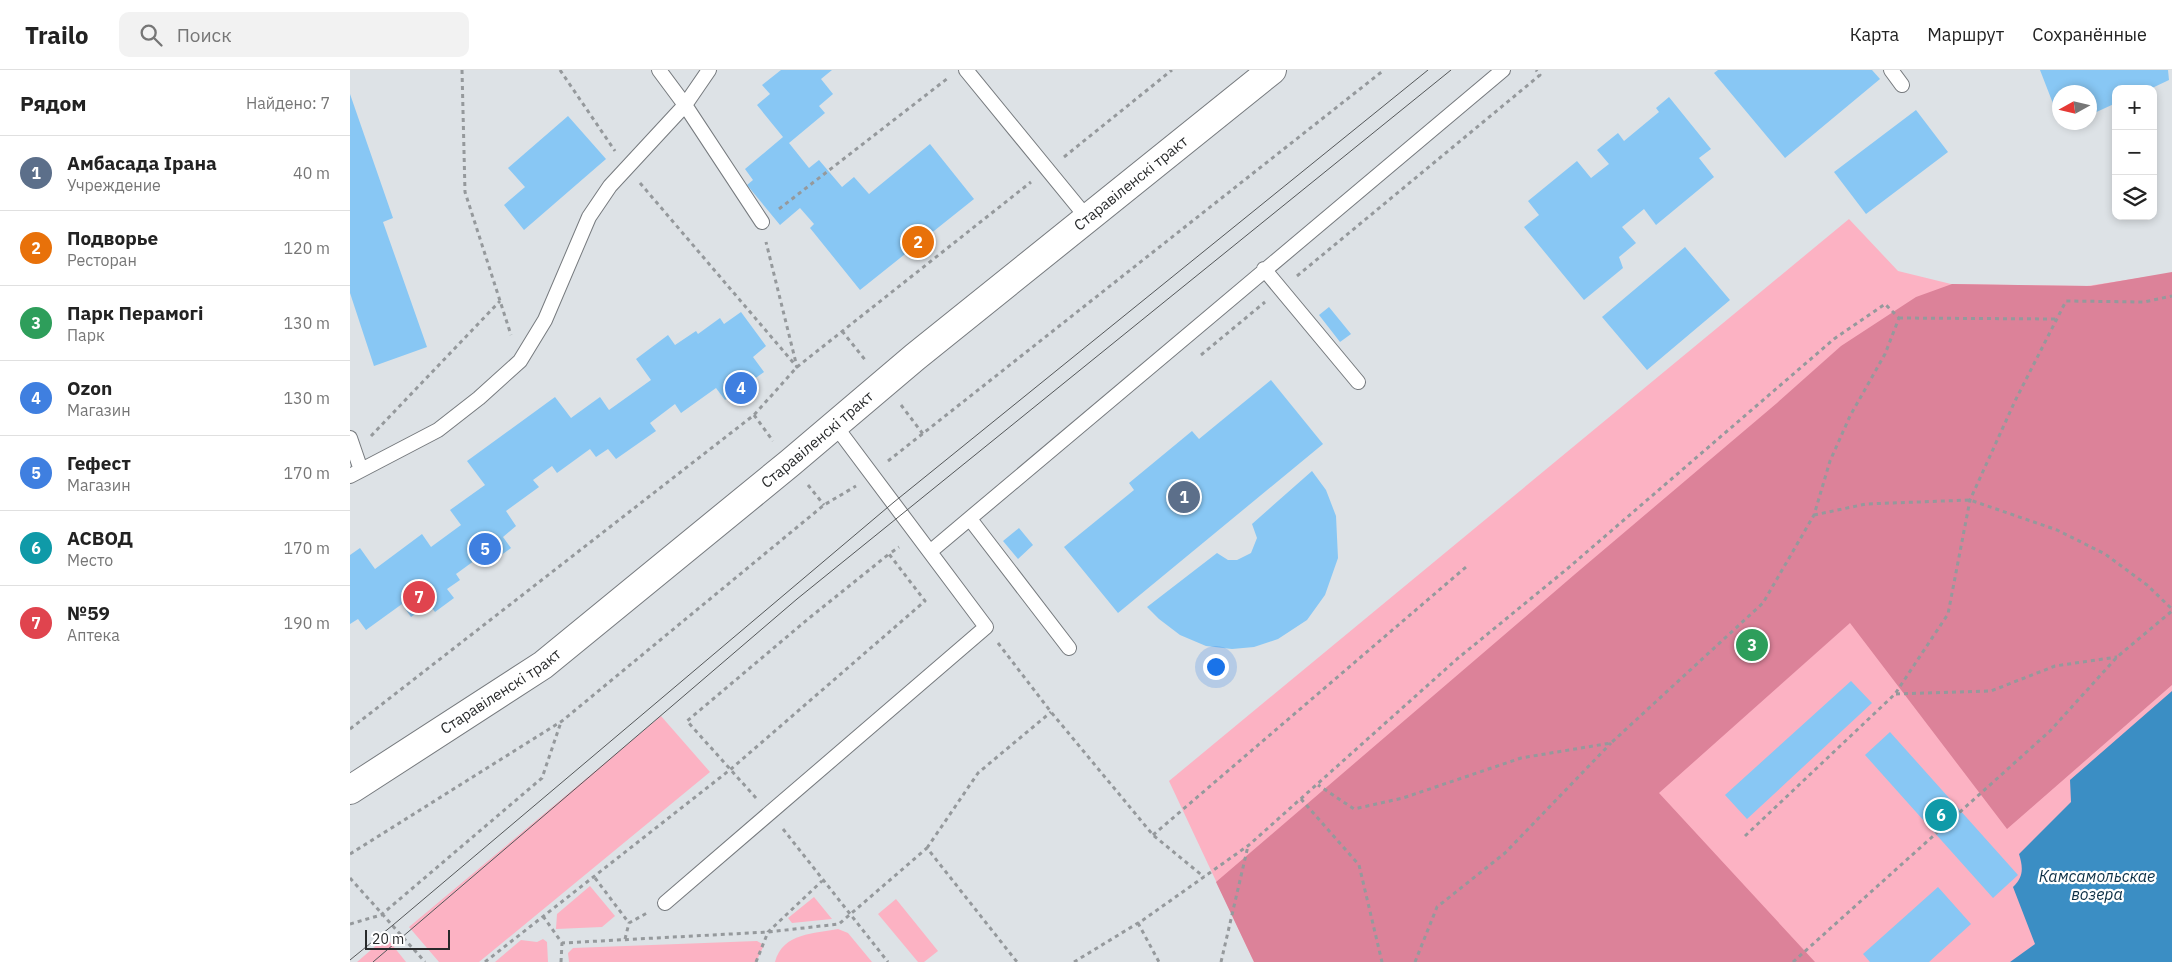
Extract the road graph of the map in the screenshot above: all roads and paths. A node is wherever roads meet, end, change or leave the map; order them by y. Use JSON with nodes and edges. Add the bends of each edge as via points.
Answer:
{"nodes":[{"id":1,"x":462,"y":70,"type":"edge"},
{"id":2,"x":560,"y":70,"type":"edge"},
{"id":3,"x":659,"y":70,"type":"edge"},
{"id":4,"x":709,"y":70,"type":"edge"},
{"id":5,"x":966,"y":70,"type":"edge"},
{"id":6,"x":1172,"y":70,"type":"edge"},
{"id":7,"x":1272,"y":70,"type":"edge"},
{"id":8,"x":1503,"y":70,"type":"edge"},
{"id":9,"x":1891,"y":70,"type":"edge"},
{"id":10,"x":950,"y":76,"type":"dead end"},
{"id":11,"x":1902,"y":85,"type":"dead end"},
{"id":12,"x":685,"y":105,"type":"junction"},
{"id":13,"x":627,"y":168,"type":"junction"},
{"id":14,"x":1047,"y":170,"type":"junction"},
{"id":15,"x":1088,"y":219,"type":"junction"},
{"id":16,"x":762,"y":222,"type":"junction"},
{"id":17,"x":1264,"y":269,"type":"junction"},
{"id":18,"x":2172,"y":296,"type":"edge"},
{"id":19,"x":500,"y":301,"type":"junction"},
{"id":20,"x":1899,"y":318,"type":"junction"},
{"id":21,"x":2057,"y":319,"type":"junction"},
{"id":22,"x":520,"y":361,"type":"junction"},
{"id":23,"x":797,"y":367,"type":"junction"},
{"id":24,"x":1358,"y":382,"type":"dead end"},
{"id":25,"x":834,"y":424,"type":"junction"},
{"id":26,"x":350,"y":438,"type":"edge"},
{"id":27,"x":356,"y":453,"type":"junction"},
{"id":28,"x":888,"y":460,"type":"dead end"},
{"id":29,"x":894,"y":467,"type":"dead end"},
{"id":30,"x":355,"y":473,"type":"edge"},
{"id":31,"x":1970,"y":500,"type":"junction"},
{"id":32,"x":1814,"y":514,"type":"junction"},
{"id":33,"x":970,"y":519,"type":"junction"},
{"id":34,"x":918,"y":534,"type":"junction"},
{"id":35,"x":931,"y":551,"type":"junction"},
{"id":36,"x":889,"y":554,"type":"junction"},
{"id":37,"x":1466,"y":568,"type":"dead end"},
{"id":38,"x":2172,"y":610,"type":"edge"},
{"id":39,"x":986,"y":627,"type":"junction"},
{"id":40,"x":1069,"y":648,"type":"dead end"},
{"id":41,"x":2117,"y":657,"type":"junction"},
{"id":42,"x":1895,"y":694,"type":"junction"},
{"id":43,"x":1051,"y":712,"type":"junction"},
{"id":44,"x":562,"y":722,"type":"dead end"},
{"id":45,"x":350,"y":729,"type":"edge"},
{"id":46,"x":1611,"y":743,"type":"junction"},
{"id":47,"x":731,"y":769,"type":"junction"},
{"id":48,"x":1318,"y":785,"type":"junction"},
{"id":49,"x":350,"y":790,"type":"edge"},
{"id":50,"x":1301,"y":799,"type":"junction"},
{"id":51,"x":770,"y":813,"type":"junction"},
{"id":52,"x":1153,"y":835,"type":"junction"},
{"id":53,"x":1745,"y":836,"type":"dead end"},
{"id":54,"x":1248,"y":846,"type":"junction"},
{"id":55,"x":928,"y":848,"type":"junction"},
{"id":56,"x":1204,"y":877,"type":"junction"},
{"id":57,"x":350,"y":878,"type":"edge"},
{"id":58,"x":595,"y":878,"type":"junction"},
{"id":59,"x":822,"y":881,"type":"junction"},
{"id":60,"x":665,"y":903,"type":"joint"},
{"id":61,"x":850,"y":913,"type":"junction"},
{"id":62,"x":381,"y":914,"type":"junction"},
{"id":63,"x":543,"y":916,"type":"junction"},
{"id":64,"x":629,"y":923,"type":"junction"},
{"id":65,"x":1138,"y":923,"type":"junction"},
{"id":66,"x":350,"y":924,"type":"edge"},
{"id":67,"x":768,"y":932,"type":"junction"},
{"id":68,"x":625,"y":939,"type":"junction"},
{"id":69,"x":562,"y":942,"type":"junction"},
{"id":70,"x":425,"y":962,"type":"edge"},
{"id":71,"x":485,"y":962,"type":"edge"},
{"id":72,"x":560,"y":962,"type":"edge"},
{"id":73,"x":756,"y":962,"type":"edge"},
{"id":74,"x":888,"y":962,"type":"edge"},
{"id":75,"x":1016,"y":962,"type":"edge"},
{"id":76,"x":1074,"y":962,"type":"edge"},
{"id":77,"x":1158,"y":962,"type":"edge"},
{"id":78,"x":1221,"y":962,"type":"edge"},
{"id":79,"x":1382,"y":962,"type":"edge"},
{"id":80,"x":1415,"y":962,"type":"edge"},
{"id":81,"x":1793,"y":962,"type":"edge"}],
"edges":[{"from":1,"to":19,"type":"path","via":[[465,192]]},
{"from":2,"to":13,"type":"path"},
{"from":3,"to":12,"type":"lane"},
{"from":4,"to":12,"type":"lane"},
{"from":5,"to":14,"type":"lane"},
{"from":6,"to":14,"type":"path"},
{"from":7,"to":15,"type":"main road","name":"Старавіленскі тракт"},
{"from":8,"to":17,"type":"lane"},
{"from":9,"to":11,"type":"lane"},
{"from":10,"to":16,"type":"path"},
{"from":12,"to":13,"type":"lane"},
{"from":12,"to":16,"type":"lane"},
{"from":13,"to":22,"type":"lane","via":[[589,217],[544,320]]},
{"from":13,"to":23,"type":"path"},
{"from":14,"to":15,"type":"lane"},
{"from":14,"to":23,"type":"path"},
{"from":15,"to":25,"type":"main road","name":"Старавіленскі тракт"},
{"from":16,"to":23,"type":"path"},
{"from":17,"to":24,"type":"lane"},
{"from":17,"to":33,"type":"lane"},
{"from":18,"to":21,"type":"path","via":[[2144,302],[2066,301]]},
{"from":19,"to":22,"type":"path"},
{"from":19,"to":27,"type":"path"},
{"from":20,"to":21,"type":"path"},
{"from":20,"to":32,"type":"path","via":[[1885,354],[1850,416],[1830,460]]},
{"from":20,"to":48,"type":"path","via":[[1886,304],[1834,339],[1457,659]]},
{"from":21,"to":31,"type":"path"},
{"from":22,"to":30,"type":"lane","via":[[438,430]]},
{"from":23,"to":45,"type":"path","via":[[754,415]]},
{"from":25,"to":34,"type":"lane"},
{"from":25,"to":49,"type":"main road","name":"Старавіленскі тракт","via":[[543,665]]},
{"from":26,"to":27,"type":"lane"},
{"from":27,"to":30,"type":"lane"},
{"from":28,"to":29,"type":"path"},
{"from":31,"to":32,"type":"path","via":[[1866,504]]},
{"from":31,"to":38,"type":"path","via":[[2057,530],[2105,554],[2147,585]]},
{"from":31,"to":42,"type":"path","via":[[1948,614]]},
{"from":32,"to":46,"type":"path","via":[[1763,603]]},
{"from":33,"to":35,"type":"lane"},
{"from":33,"to":40,"type":"lane"},
{"from":34,"to":35,"type":"lane"},
{"from":34,"to":36,"type":"path"},
{"from":35,"to":39,"type":"lane"},
{"from":36,"to":47,"type":"path","via":[[925,601]]},
{"from":36,"to":47,"type":"path","via":[[687,721]]},
{"from":37,"to":52,"type":"path"},
{"from":38,"to":41,"type":"path"},
{"from":39,"to":43,"type":"path"},
{"from":39,"to":51,"type":"lane"},
{"from":41,"to":42,"type":"path","via":[[2056,666],[1991,691]]},
{"from":41,"to":81,"type":"path","via":[[2050,731]]},
{"from":42,"to":53,"type":"path"},
{"from":43,"to":52,"type":"path"},
{"from":43,"to":55,"type":"path","via":[[978,773]]},
{"from":44,"to":62,"type":"path","via":[[542,778]]},
{"from":46,"to":48,"type":"path","via":[[1521,758],[1403,798],[1354,809]]},
{"from":46,"to":80,"type":"path","via":[[1505,853],[1437,907]]},
{"from":47,"to":51,"type":"path"},
{"from":47,"to":58,"type":"path"},
{"from":48,"to":50,"type":"path"},
{"from":50,"to":54,"type":"path"},
{"from":50,"to":79,"type":"path","via":[[1359,865]]},
{"from":51,"to":59,"type":"path"},
{"from":51,"to":60,"type":"lane"},
{"from":52,"to":56,"type":"path"},
{"from":54,"to":56,"type":"path"},
{"from":54,"to":78,"type":"path"},
{"from":55,"to":61,"type":"path"},
{"from":55,"to":75,"type":"path"},
{"from":56,"to":65,"type":"path"},
{"from":57,"to":62,"type":"path"},
{"from":58,"to":63,"type":"path"},
{"from":58,"to":64,"type":"path"},
{"from":59,"to":61,"type":"path"},
{"from":59,"to":67,"type":"path"},
{"from":60,"to":64,"type":"path"},
{"from":61,"to":67,"type":"path","via":[[839,924]]},
{"from":61,"to":74,"type":"path"},
{"from":62,"to":66,"type":"path"},
{"from":62,"to":70,"type":"path"},
{"from":63,"to":69,"type":"path"},
{"from":63,"to":71,"type":"path"},
{"from":64,"to":68,"type":"path"},
{"from":65,"to":76,"type":"path"},
{"from":65,"to":77,"type":"path"},
{"from":67,"to":68,"type":"path"},
{"from":67,"to":73,"type":"path"},
{"from":68,"to":69,"type":"path"},
{"from":69,"to":72,"type":"path"}]}
